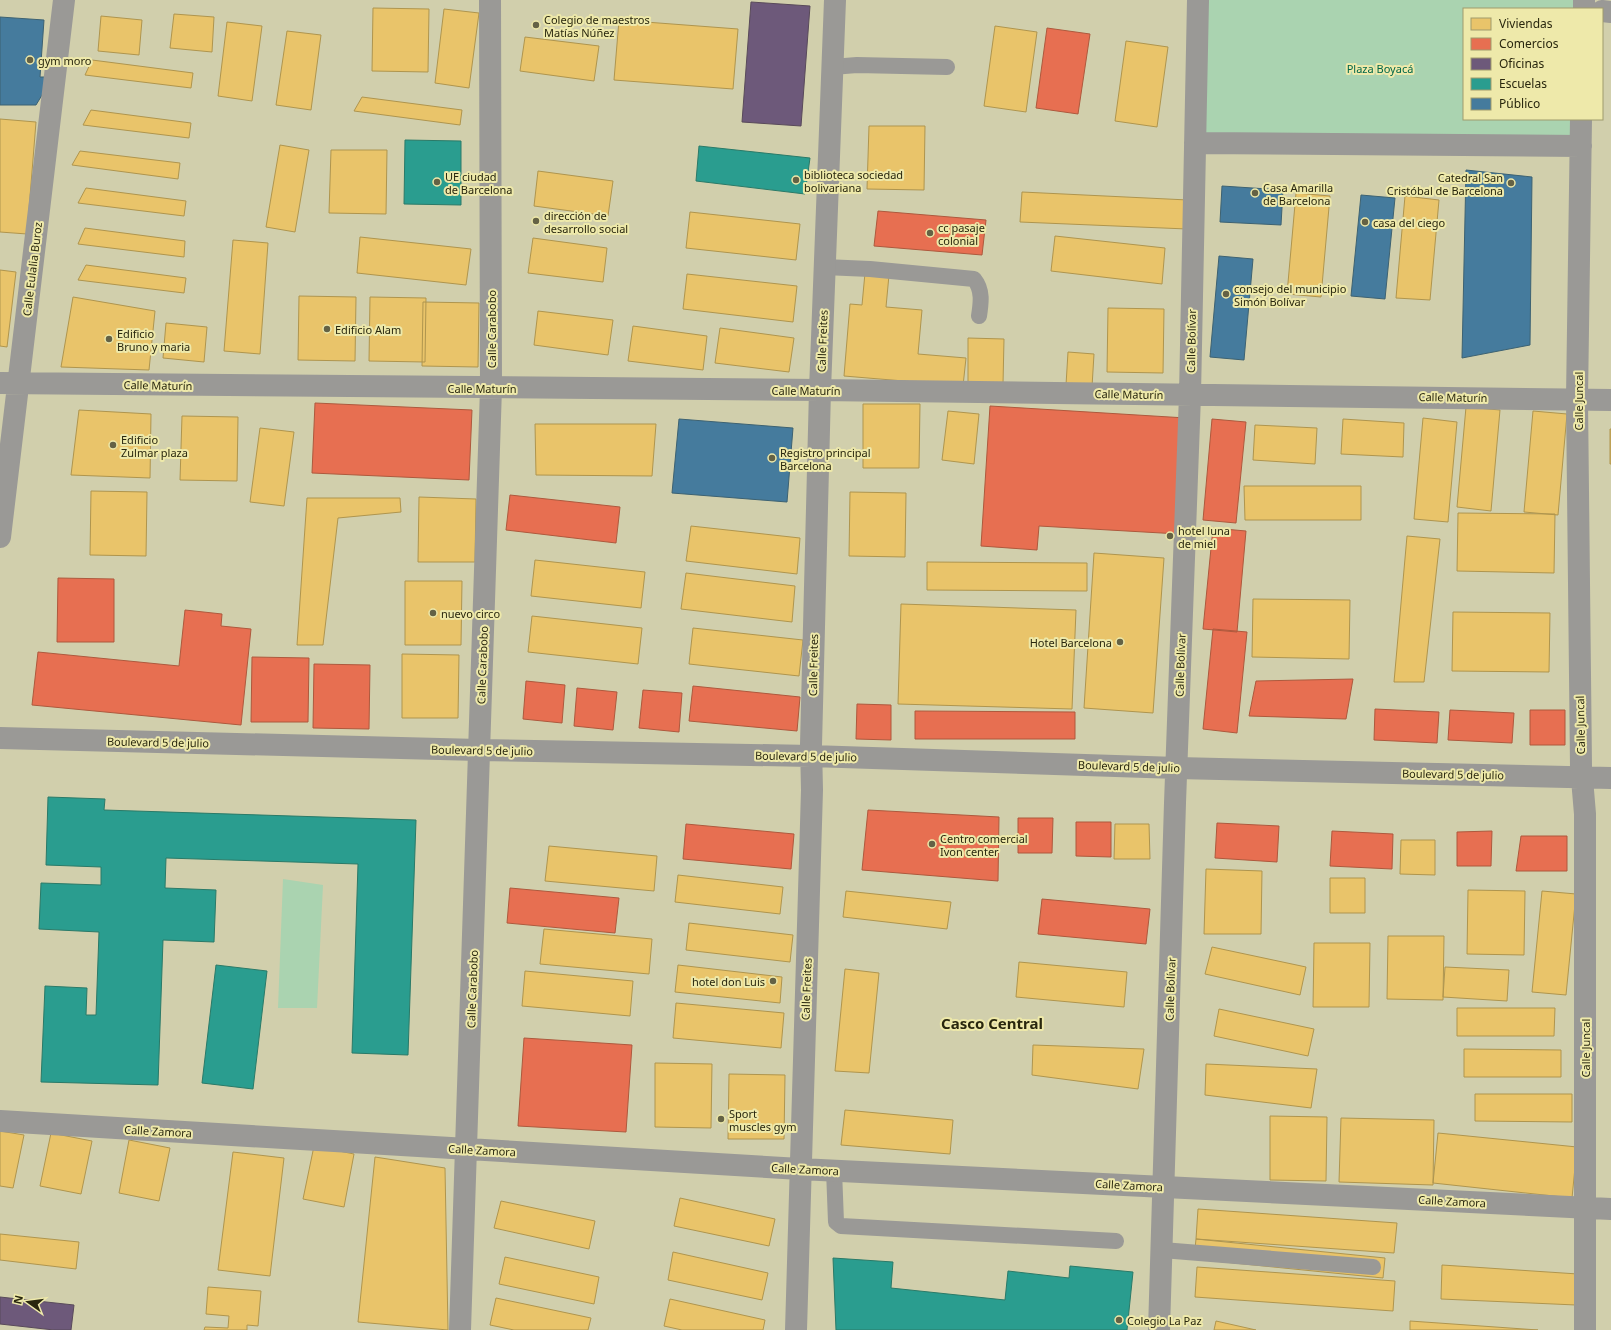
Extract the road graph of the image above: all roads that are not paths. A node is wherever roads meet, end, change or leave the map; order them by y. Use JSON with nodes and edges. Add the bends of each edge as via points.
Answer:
{"nodes":[{"id":1,"x":64,"y":0,"type":"edge"},
{"id":2,"x":490,"y":0,"type":"edge"},
{"id":3,"x":835,"y":0,"type":"edge"},
{"id":4,"x":1198,"y":0,"type":"edge"},
{"id":5,"x":832,"y":66,"type":"junction"},
{"id":6,"x":947,"y":67,"type":"dead end"},
{"id":7,"x":1582,"y":120,"type":"edge"},
{"id":8,"x":1195,"y":143,"type":"junction"},
{"id":9,"x":1581,"y":146,"type":"junction"},
{"id":10,"x":824,"y":268,"type":"junction"},
{"id":11,"x":979,"y":316,"type":"dead end"},
{"id":12,"x":9,"y":383,"type":"edge"},
{"id":13,"x":491,"y":388,"type":"junction"},
{"id":14,"x":820,"y":390,"type":"junction"},
{"id":15,"x":1190,"y":395,"type":"junction"},
{"id":16,"x":1577,"y":398,"type":"junction"},
{"id":17,"x":1611,"y":400,"type":"edge"},
{"id":18,"x":0,"y":537,"type":"edge"},
{"id":19,"x":0,"y":738,"type":"edge"},
{"id":20,"x":479,"y":750,"type":"junction"},
{"id":21,"x":811,"y":756,"type":"junction"},
{"id":22,"x":1177,"y":768,"type":"junction"},
{"id":23,"x":1583,"y":778,"type":"junction"},
{"id":24,"x":1611,"y":778,"type":"edge"},
{"id":25,"x":0,"y":1121,"type":"edge"},
{"id":26,"x":466,"y":1149,"type":"junction"},
{"id":27,"x":800,"y":1169,"type":"junction"},
{"id":28,"x":834,"y":1170,"type":"junction"},
{"id":29,"x":1164,"y":1187,"type":"junction"},
{"id":30,"x":1585,"y":1208,"type":"junction"},
{"id":31,"x":1611,"y":1209,"type":"edge"},
{"id":32,"x":1116,"y":1240,"type":"dead end"},
{"id":33,"x":1162,"y":1250,"type":"junction"},
{"id":34,"x":1372,"y":1266,"type":"dead end"},
{"id":35,"x":460,"y":1330,"type":"edge"},
{"id":36,"x":796,"y":1330,"type":"edge"},
{"id":37,"x":1159,"y":1330,"type":"edge"},
{"id":38,"x":1585,"y":1330,"type":"edge"}],
"edges":[{"from":1,"to":12,"type":"street","name":"Calle Eulalia Buroz"},
{"from":2,"to":13,"type":"street","name":"Calle Carabobo"},
{"from":3,"to":5,"type":"street","name":"Calle Freites"},
{"from":4,"to":8,"type":"street","name":"Calle Bolívar"},
{"from":5,"to":6,"type":"lane"},
{"from":5,"to":10,"type":"street","name":"Calle Freites"},
{"from":7,"to":9,"type":"street","name":"Calle Juncal"},
{"from":8,"to":9,"type":"street"},
{"from":8,"to":15,"type":"street","name":"Calle Bolívar"},
{"from":9,"to":16,"type":"street","name":"Calle Juncal"},
{"from":10,"to":11,"type":"lane","via":[[870,269],[974,279],[980,286]]},
{"from":10,"to":14,"type":"street","name":"Calle Freites"},
{"from":12,"to":13,"type":"street","name":"Calle Maturín"},
{"from":12,"to":18,"type":"street","name":"Calle Eulalia Buroz"},
{"from":13,"to":14,"type":"street","name":"Calle Maturín"},
{"from":13,"to":20,"type":"street","name":"Calle Carabobo"},
{"from":14,"to":15,"type":"street","name":"Calle Maturín"},
{"from":14,"to":21,"type":"street","name":"Calle Freites"},
{"from":15,"to":16,"type":"street","name":"Calle Maturín"},
{"from":15,"to":22,"type":"street","name":"Calle Bolívar"},
{"from":16,"to":17,"type":"street","name":"Calle Maturín"},
{"from":16,"to":23,"type":"street","name":"Calle Juncal"},
{"from":19,"to":20,"type":"street","name":"Boulevard 5 de julio"},
{"from":20,"to":21,"type":"street","name":"Boulevard 5 de julio"},
{"from":20,"to":26,"type":"street","name":"Calle Carabobo"},
{"from":21,"to":22,"type":"street","name":"Boulevard 5 de julio"},
{"from":21,"to":27,"type":"street","name":"Calle Freites"},
{"from":22,"to":23,"type":"street","name":"Boulevard 5 de julio"},
{"from":22,"to":29,"type":"street","name":"Calle Bolívar"},
{"from":23,"to":24,"type":"street","name":"Boulevard 5 de julio"},
{"from":23,"to":30,"type":"street","name":"Calle Juncal"},
{"from":25,"to":26,"type":"street","name":"Calle Zamora"},
{"from":26,"to":27,"type":"street","name":"Calle Zamora"},
{"from":26,"to":35,"type":"street","name":"Calle Carabobo"},
{"from":27,"to":28,"type":"street","name":"Calle Zamora"},
{"from":27,"to":36,"type":"street","name":"Calle Freites"},
{"from":28,"to":29,"type":"street","name":"Calle Zamora"},
{"from":28,"to":32,"type":"lane","via":[[836,1222],[841,1226]]},
{"from":29,"to":30,"type":"street","name":"Calle Zamora"},
{"from":29,"to":33,"type":"street","name":"Calle Bolívar"},
{"from":30,"to":31,"type":"street","name":"Calle Zamora"},
{"from":30,"to":38,"type":"street","name":"Calle Juncal"},
{"from":33,"to":34,"type":"lane"},
{"from":33,"to":37,"type":"street","name":"Calle Bolívar"}]}
